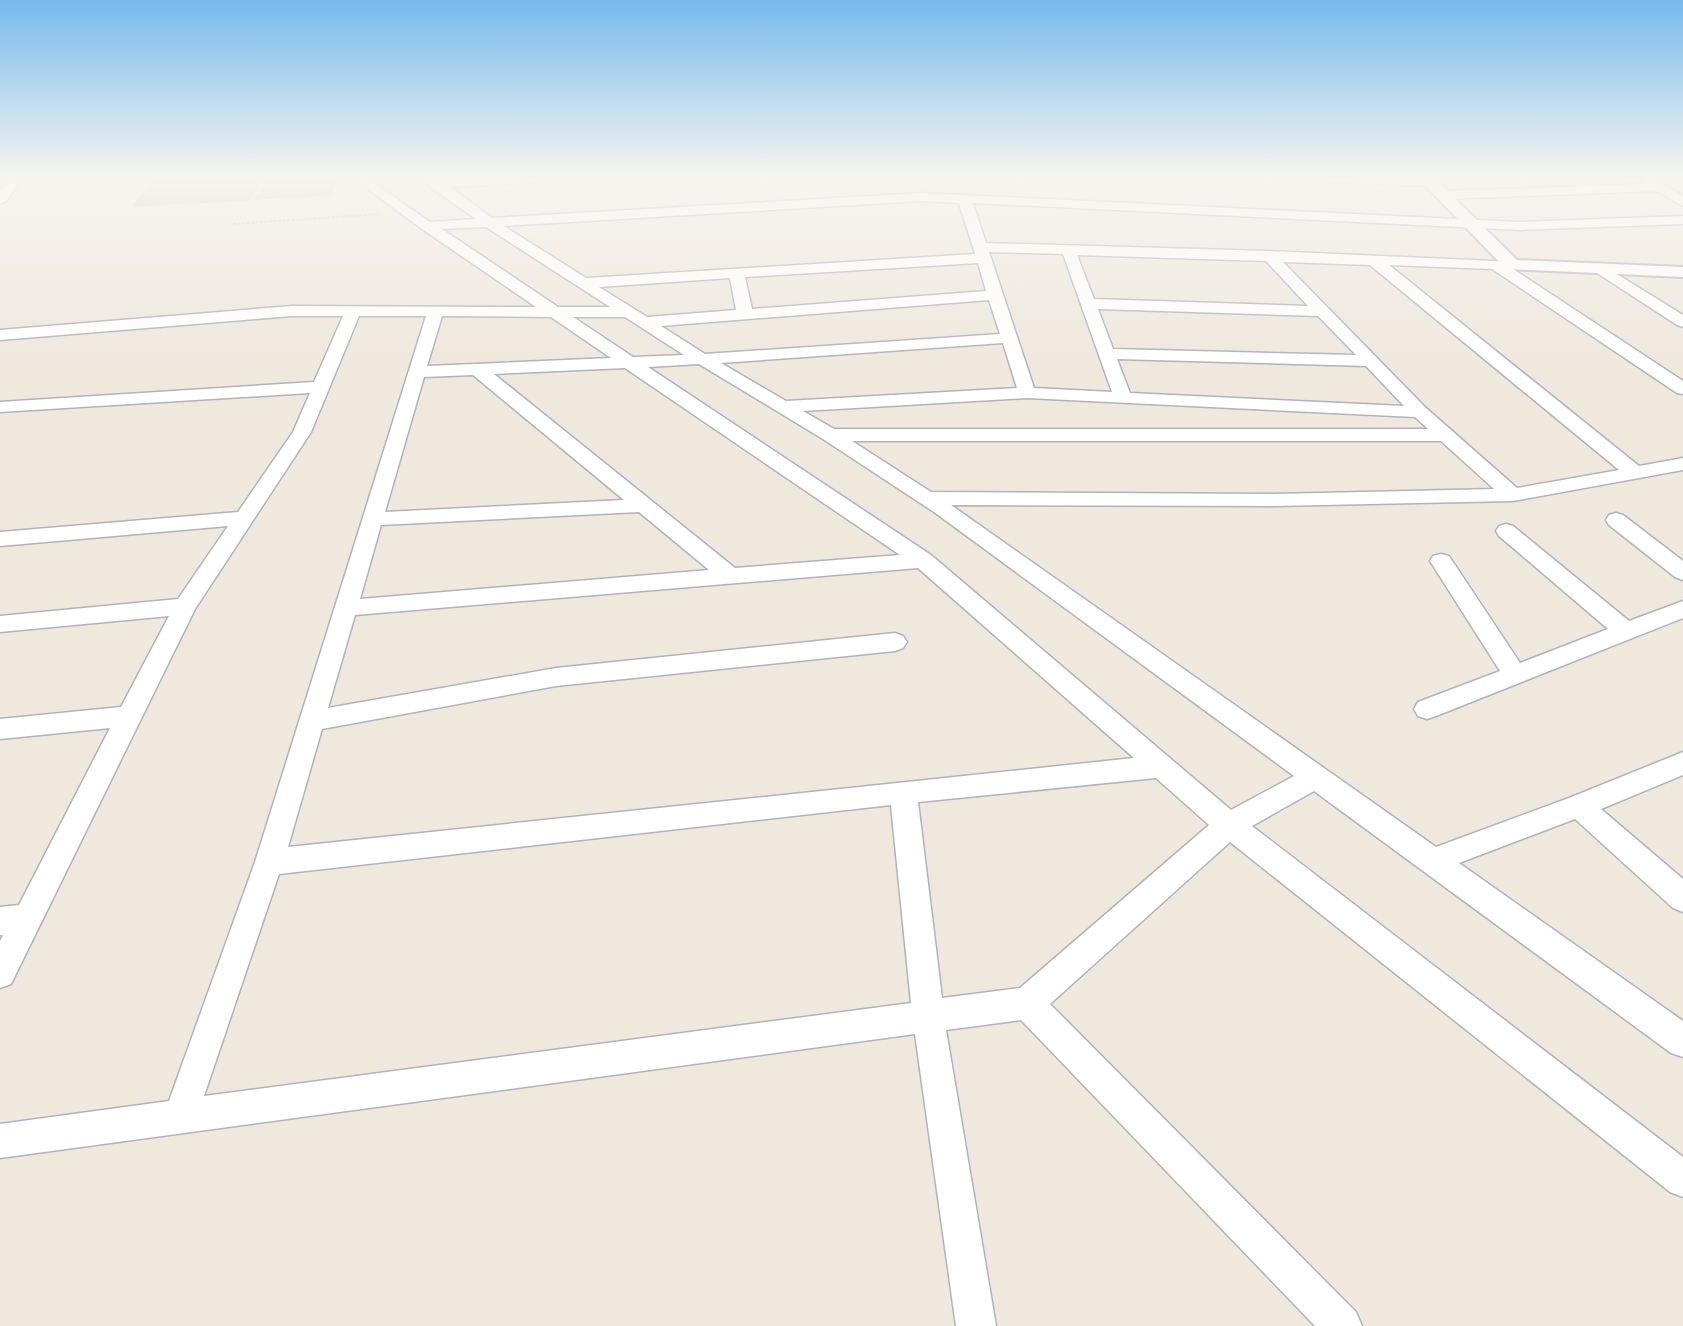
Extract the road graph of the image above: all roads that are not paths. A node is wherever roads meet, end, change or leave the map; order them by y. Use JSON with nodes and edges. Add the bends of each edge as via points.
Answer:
{"nodes":[{"id":1,"x":448,"y":240,"type":"edge"},
{"id":2,"x":518,"y":240,"type":"edge"},
{"id":3,"x":978,"y":240,"type":"edge"},
{"id":4,"x":1485,"y":240,"type":"edge"},
{"id":5,"x":1068,"y":249,"type":"junction"},
{"id":6,"x":982,"y":252,"type":"junction"},
{"id":7,"x":1268,"y":255,"type":"junction"},
{"id":8,"x":1373,"y":260,"type":"junction"},
{"id":9,"x":1504,"y":265,"type":"junction"},
{"id":10,"x":1599,"y":268,"type":"junction"},
{"id":11,"x":736,"y":272,"type":"junction"},
{"id":12,"x":1683,"y":272,"type":"edge"},
{"id":13,"x":584,"y":283,"type":"junction"},
{"id":14,"x":996,"y":295,"type":"junction"},
{"id":15,"x":1088,"y":304,"type":"junction"},
{"id":16,"x":1322,"y":311,"type":"junction"},
{"id":17,"x":353,"y":312,"type":"junction"},
{"id":18,"x":435,"y":312,"type":"junction"},
{"id":19,"x":560,"y":314,"type":"junction"},
{"id":20,"x":745,"y":314,"type":"junction"},
{"id":21,"x":637,"y":317,"type":"junction"},
{"id":22,"x":1682,"y":321,"type":"edge"},
{"id":23,"x":0,"y":335,"type":"edge"},
{"id":24,"x":1009,"y":338,"type":"junction"},
{"id":25,"x":1107,"y":354,"type":"junction"},
{"id":26,"x":702,"y":359,"type":"junction"},
{"id":27,"x":626,"y":361,"type":"junction"},
{"id":28,"x":1370,"y":361,"type":"junction"},
{"id":29,"x":477,"y":369,"type":"junction"},
{"id":30,"x":416,"y":372,"type":"junction"},
{"id":31,"x":321,"y":387,"type":"junction"},
{"id":32,"x":1682,"y":388,"type":"edge"},
{"id":33,"x":1027,"y":393,"type":"junction"},
{"id":34,"x":1123,"y":398,"type":"junction"},
{"id":35,"x":0,"y":407,"type":"edge"},
{"id":36,"x":783,"y":407,"type":"junction"},
{"id":37,"x":1420,"y":412,"type":"junction"},
{"id":38,"x":830,"y":435,"type":"junction"},
{"id":39,"x":1447,"y":435,"type":"junction"},
{"id":40,"x":1683,"y":464,"type":"edge"},
{"id":41,"x":1634,"y":472,"type":"junction"},
{"id":42,"x":1514,"y":495,"type":"junction"},
{"id":43,"x":927,"y":498,"type":"junction"},
{"id":44,"x":645,"y":504,"type":"junction"},
{"id":45,"x":246,"y":518,"type":"junction"},
{"id":46,"x":372,"y":519,"type":"junction"},
{"id":47,"x":1616,"y":520,"type":"dead end"},
{"id":48,"x":1506,"y":531,"type":"dead end"},
{"id":49,"x":0,"y":539,"type":"edge"},
{"id":50,"x":923,"y":560,"type":"junction"},
{"id":51,"x":1441,"y":561,"type":"dead end"},
{"id":52,"x":1683,"y":572,"type":"edge"},
{"id":53,"x":732,"y":577,"type":"junction"},
{"id":54,"x":185,"y":606,"type":"junction"},
{"id":55,"x":346,"y":608,"type":"junction"},
{"id":56,"x":1683,"y":609,"type":"edge"},
{"id":57,"x":0,"y":624,"type":"edge"},
{"id":58,"x":1627,"y":632,"type":"junction"},
{"id":59,"x":895,"y":642,"type":"dead end"},
{"id":60,"x":1515,"y":675,"type":"junction"},
{"id":61,"x":1427,"y":709,"type":"dead end"},
{"id":62,"x":130,"y":716,"type":"junction"},
{"id":63,"x":312,"y":721,"type":"junction"},
{"id":64,"x":0,"y":729,"type":"edge"},
{"id":65,"x":1682,"y":765,"type":"edge"},
{"id":66,"x":1162,"y":766,"type":"junction"},
{"id":67,"x":1316,"y":777,"type":"junction"},
{"id":68,"x":903,"y":792,"type":"junction"},
{"id":69,"x":1579,"y":806,"type":"junction"},
{"id":70,"x":1229,"y":825,"type":"junction"},
{"id":71,"x":1432,"y":861,"type":"junction"},
{"id":72,"x":269,"y":862,"type":"junction"},
{"id":73,"x":1683,"y":898,"type":"edge"},
{"id":74,"x":14,"y":920,"type":"edge"},
{"id":75,"x":0,"y":974,"type":"edge"},
{"id":76,"x":1027,"y":1003,"type":"junction"},
{"id":77,"x":928,"y":1016,"type":"junction"},
{"id":78,"x":1683,"y":1041,"type":"edge"},
{"id":79,"x":180,"y":1118,"type":"junction"},
{"id":80,"x":0,"y":1141,"type":"edge"},
{"id":81,"x":1683,"y":1179,"type":"edge"},
{"id":82,"x":976,"y":1326,"type":"edge"},
{"id":83,"x":1341,"y":1326,"type":"edge"}],
"edges":[{"from":1,"to":19,"type":"street"},
{"from":2,"to":13,"type":"street"},
{"from":3,"to":6,"type":"street"},
{"from":4,"to":9,"type":"street"},
{"from":5,"to":6,"type":"street"},
{"from":5,"to":7,"type":"street"},
{"from":5,"to":15,"type":"street"},
{"from":6,"to":11,"type":"street"},
{"from":6,"to":14,"type":"street"},
{"from":7,"to":8,"type":"street"},
{"from":7,"to":16,"type":"street"},
{"from":8,"to":9,"type":"street"},
{"from":8,"to":41,"type":"street"},
{"from":9,"to":10,"type":"street"},
{"from":9,"to":32,"type":"street"},
{"from":10,"to":12,"type":"street"},
{"from":10,"to":22,"type":"street"},
{"from":11,"to":13,"type":"street"},
{"from":11,"to":20,"type":"street"},
{"from":13,"to":21,"type":"street"},
{"from":14,"to":20,"type":"street"},
{"from":14,"to":24,"type":"street"},
{"from":15,"to":16,"type":"street"},
{"from":15,"to":25,"type":"street"},
{"from":16,"to":28,"type":"street"},
{"from":17,"to":18,"type":"street"},
{"from":17,"to":23,"type":"street","via":[[292,311]]},
{"from":17,"to":31,"type":"street"},
{"from":18,"to":19,"type":"street"},
{"from":18,"to":30,"type":"street"},
{"from":19,"to":21,"type":"street"},
{"from":19,"to":27,"type":"street"},
{"from":20,"to":21,"type":"street"},
{"from":21,"to":26,"type":"street"},
{"from":24,"to":26,"type":"street"},
{"from":24,"to":33,"type":"street"},
{"from":25,"to":28,"type":"street"},
{"from":25,"to":34,"type":"street"},
{"from":26,"to":27,"type":"street"},
{"from":26,"to":36,"type":"street"},
{"from":27,"to":29,"type":"street"},
{"from":27,"to":50,"type":"street"},
{"from":28,"to":37,"type":"street"},
{"from":29,"to":30,"type":"street"},
{"from":29,"to":44,"type":"street"},
{"from":30,"to":46,"type":"street"},
{"from":31,"to":35,"type":"street"},
{"from":31,"to":45,"type":"street","via":[[302,432]]},
{"from":33,"to":34,"type":"street"},
{"from":33,"to":36,"type":"street"},
{"from":34,"to":37,"type":"street"},
{"from":36,"to":38,"type":"street"},
{"from":37,"to":39,"type":"street"},
{"from":38,"to":39,"type":"street"},
{"from":38,"to":43,"type":"street"},
{"from":39,"to":42,"type":"street"},
{"from":40,"to":41,"type":"street"},
{"from":41,"to":42,"type":"street"},
{"from":42,"to":43,"type":"street","via":[[1275,500]]},
{"from":43,"to":67,"type":"street"},
{"from":44,"to":46,"type":"street"},
{"from":44,"to":53,"type":"street"},
{"from":45,"to":49,"type":"street"},
{"from":45,"to":54,"type":"street"},
{"from":46,"to":55,"type":"street"},
{"from":47,"to":52,"type":"street"},
{"from":48,"to":58,"type":"street"},
{"from":50,"to":53,"type":"street"},
{"from":50,"to":66,"type":"street"},
{"from":51,"to":60,"type":"street"},
{"from":53,"to":55,"type":"street"},
{"from":54,"to":57,"type":"street"},
{"from":54,"to":62,"type":"street"},
{"from":55,"to":63,"type":"street"},
{"from":56,"to":58,"type":"street"},
{"from":58,"to":60,"type":"street"},
{"from":59,"to":63,"type":"street","via":[[556,677]]},
{"from":60,"to":61,"type":"street"},
{"from":62,"to":64,"type":"street"},
{"from":62,"to":74,"type":"street"},
{"from":63,"to":72,"type":"street"},
{"from":65,"to":69,"type":"street"},
{"from":66,"to":68,"type":"street"},
{"from":66,"to":70,"type":"street"},
{"from":67,"to":70,"type":"street"},
{"from":67,"to":71,"type":"street"},
{"from":68,"to":72,"type":"street"},
{"from":68,"to":77,"type":"street"},
{"from":69,"to":71,"type":"street"},
{"from":69,"to":73,"type":"street"},
{"from":70,"to":76,"type":"street"},
{"from":70,"to":81,"type":"street"},
{"from":71,"to":78,"type":"street"},
{"from":72,"to":79,"type":"street"},
{"from":74,"to":75,"type":"street"},
{"from":76,"to":77,"type":"street"},
{"from":76,"to":83,"type":"street"},
{"from":77,"to":79,"type":"street"},
{"from":77,"to":82,"type":"street"},
{"from":79,"to":80,"type":"street"}]}
